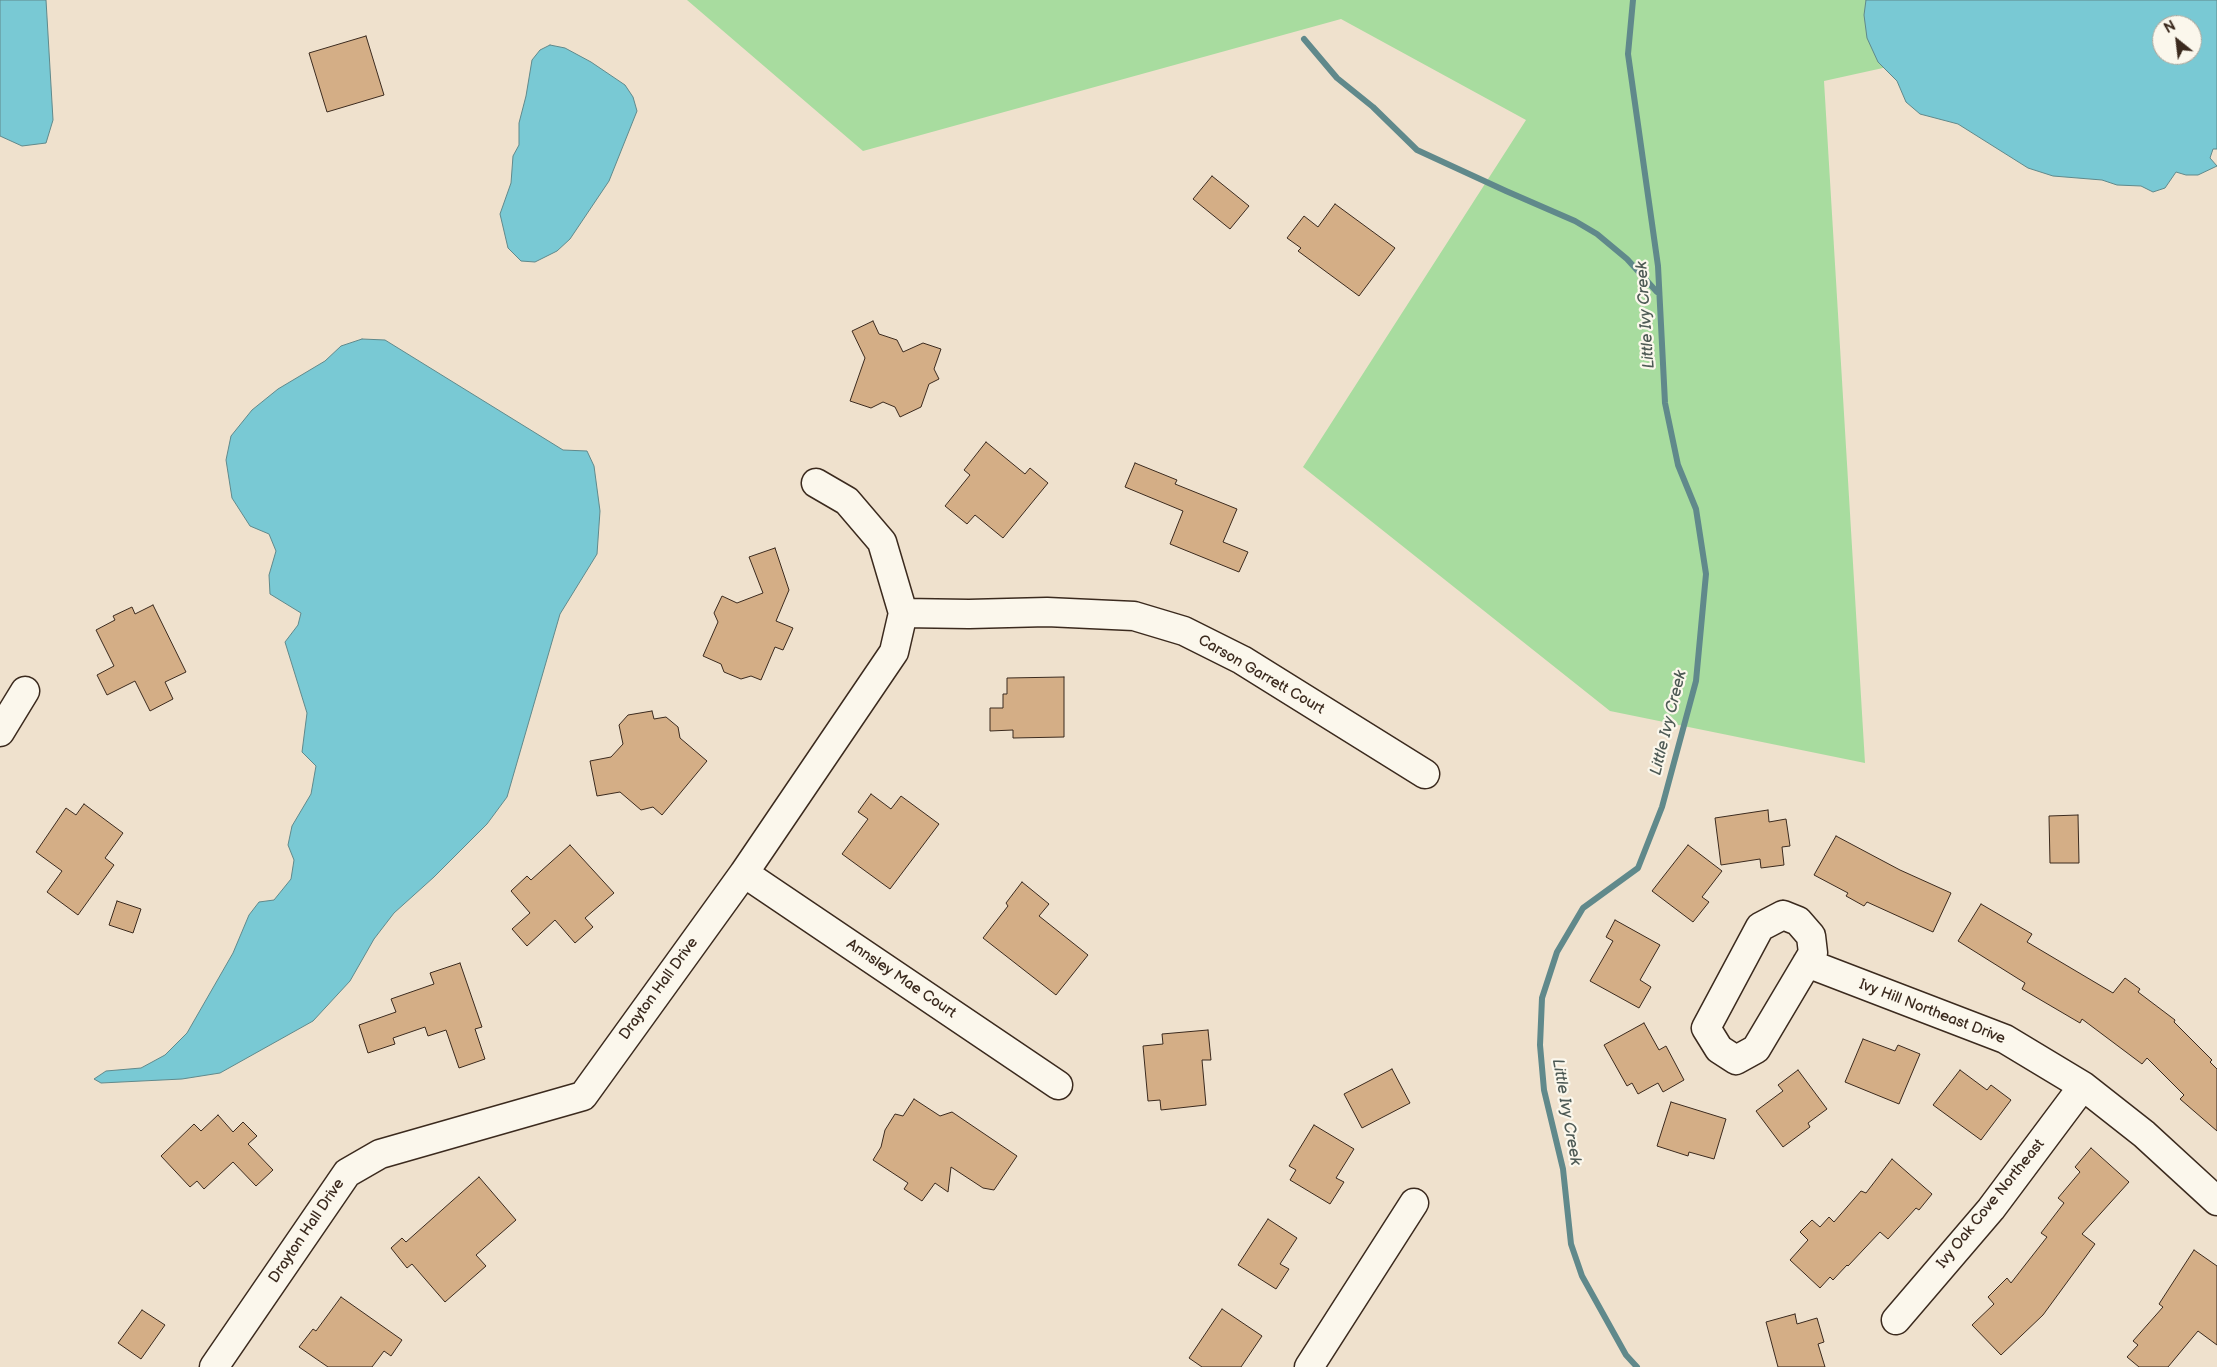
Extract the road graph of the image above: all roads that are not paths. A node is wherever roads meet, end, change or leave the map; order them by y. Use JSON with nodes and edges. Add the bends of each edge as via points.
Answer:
{"nodes":[{"id":1,"x":816,"y":483,"type":"dead end"},
{"id":2,"x":904,"y":613,"type":"junction"},
{"id":3,"x":25,"y":690,"type":"dead end"},
{"id":4,"x":0,"y":732,"type":"edge"},
{"id":5,"x":1425,"y":774,"type":"dead end"},
{"id":6,"x":744,"y":873,"type":"junction"},
{"id":7,"x":1807,"y":963,"type":"junction"},
{"id":8,"x":1058,"y":1085,"type":"dead end"},
{"id":9,"x":2083,"y":1086,"type":"junction"},
{"id":10,"x":2217,"y":1201,"type":"edge"},
{"id":11,"x":1414,"y":1203,"type":"dead end"},
{"id":12,"x":1896,"y":1320,"type":"dead end"},
{"id":13,"x":214,"y":1367,"type":"edge"},
{"id":14,"x":1309,"y":1367,"type":"edge"}],
"edges":[{"from":1,"to":2,"type":"street","via":[[847,501],[882,542]]},
{"from":2,"to":5,"type":"street","name":"Carson Garrett Court","via":[[1047,612],[1134,616],[1184,631],[1242,660]]},
{"from":2,"to":6,"type":"street","name":"Drayton Hall Drive","via":[[894,652]]},
{"from":3,"to":4,"type":"street"},
{"from":6,"to":8,"type":"street","name":"Annsley Mae Court"},
{"from":6,"to":13,"type":"street","name":"Drayton Hall Drive","via":[[583,1096],[380,1154],[347,1173]]},
{"from":7,"to":7,"type":"street","via":[[1813,953],[1811,936],[1798,921],[1782,915],[1760,927],[1706,1028],[1719,1049],[1736,1060],[1756,1049]]},
{"from":7,"to":9,"type":"street","name":"Ivy Hill Northeast Drive","via":[[2005,1039]]},
{"from":9,"to":10,"type":"street","name":"Ivy Hill Northeast Drive","via":[[2144,1134]]},
{"from":9,"to":12,"type":"street","name":"Ivy Oak Cove Northeast","via":[[1991,1209]]},
{"from":11,"to":14,"type":"street"}]}
